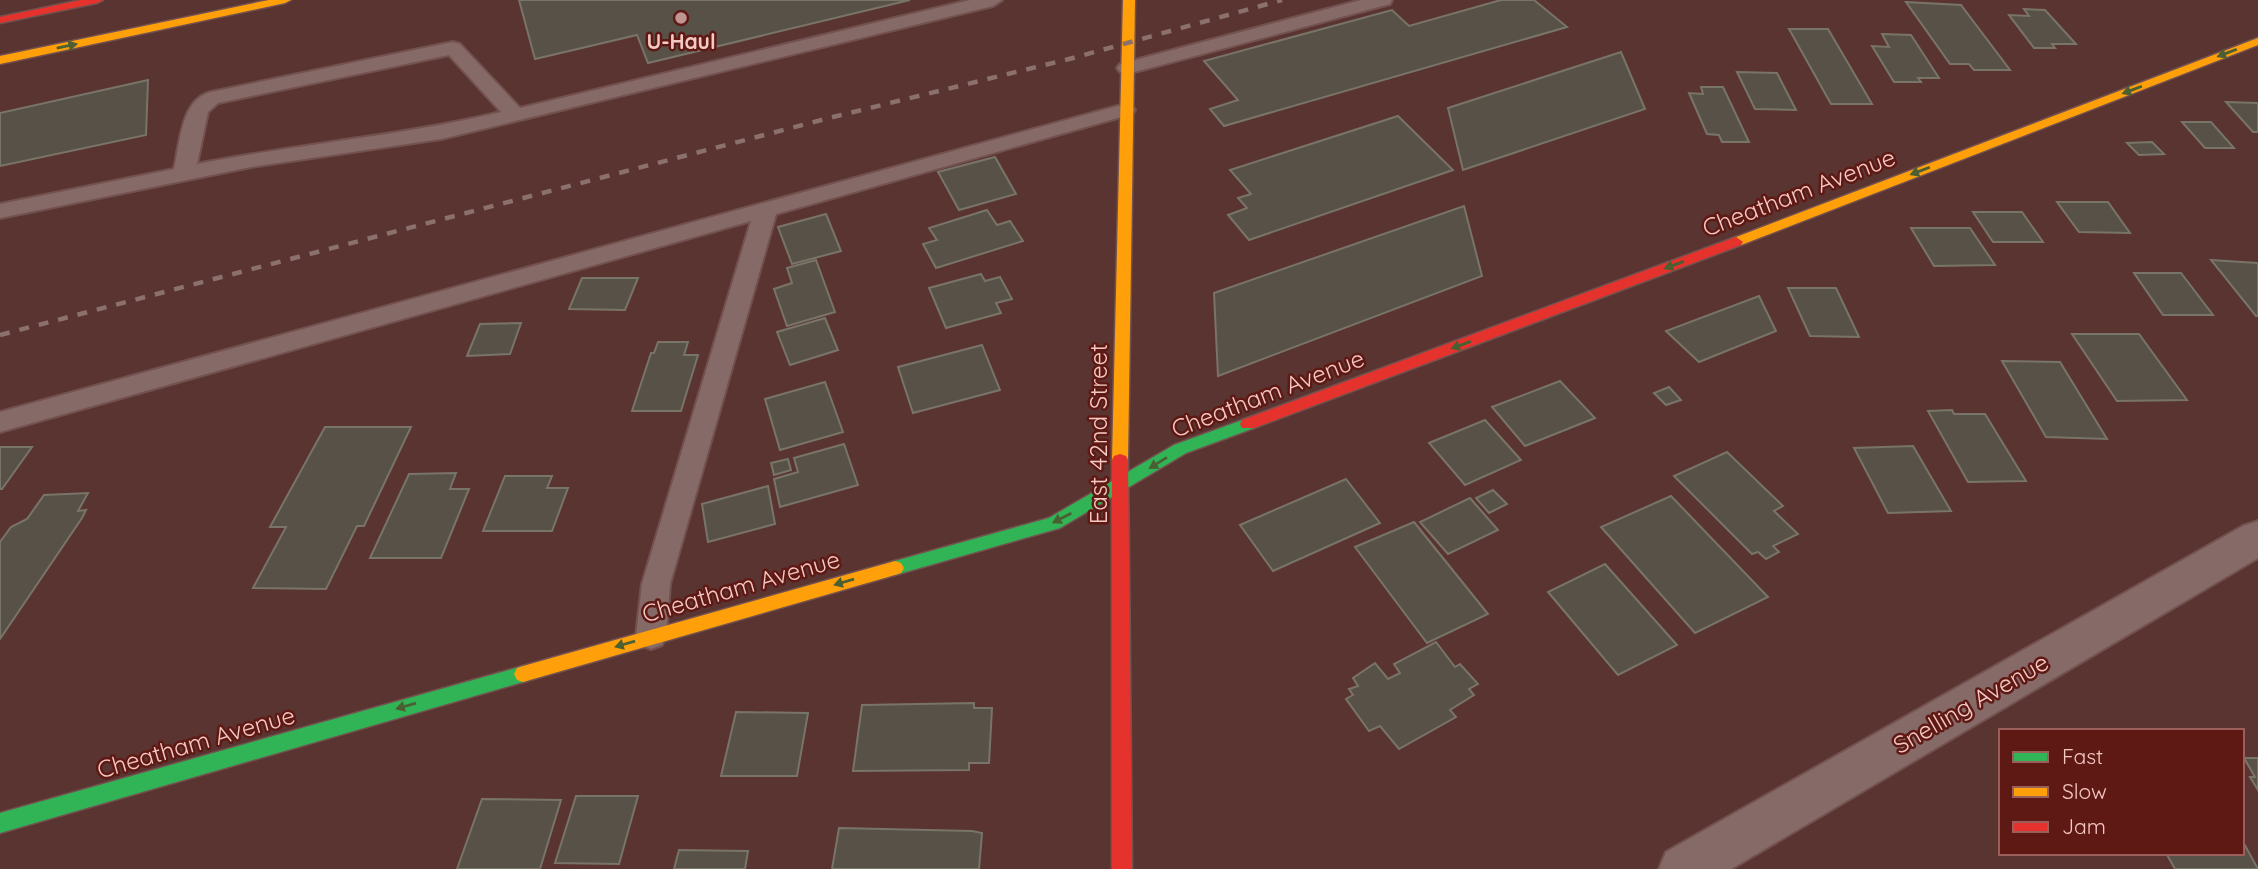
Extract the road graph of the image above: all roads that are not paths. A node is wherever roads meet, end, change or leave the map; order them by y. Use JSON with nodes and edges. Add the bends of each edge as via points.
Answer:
{"nodes":[{"id":1,"x":97,"y":0,"type":"edge"},
{"id":2,"x":285,"y":0,"type":"edge"},
{"id":3,"x":993,"y":0,"type":"edge"},
{"id":4,"x":1129,"y":0,"type":"edge"},
{"id":5,"x":1383,"y":0,"type":"edge"},
{"id":6,"x":0,"y":20,"type":"edge"},
{"id":7,"x":2258,"y":41,"type":"edge"},
{"id":8,"x":0,"y":60,"type":"edge"},
{"id":9,"x":1127,"y":68,"type":"junction"},
{"id":10,"x":1125,"y":110,"type":"junction"},
{"id":11,"x":515,"y":116,"type":"junction"},
{"id":12,"x":184,"y":173,"type":"junction"},
{"id":13,"x":766,"y":209,"type":"junction"},
{"id":14,"x":0,"y":211,"type":"edge"},
{"id":15,"x":0,"y":422,"type":"edge"},
{"id":16,"x":1122,"y":486,"type":"junction"},
{"id":17,"x":2258,"y":538,"type":"edge"},
{"id":18,"x":651,"y":636,"type":"junction"},
{"id":19,"x":0,"y":823,"type":"edge"},
{"id":20,"x":1122,"y":869,"type":"edge"},
{"id":21,"x":1684,"y":869,"type":"edge"}],
"edges":[{"from":1,"to":6,"type":"main road"},
{"from":8,"to":2,"type":"main road","one_way":true},
{"from":3,"to":11,"type":"lane"},
{"from":4,"to":9,"type":"main road","name":"East 42nd Street"},
{"from":5,"to":9,"type":"lane"},
{"from":7,"to":16,"type":"main road","name":"Cheatham Avenue","one_way":true,"via":[[1181,449]]},
{"from":9,"to":10,"type":"main road","name":"East 42nd Street"},
{"from":10,"to":13,"type":"lane"},
{"from":10,"to":16,"type":"main road","name":"East 42nd Street"},
{"from":11,"to":12,"type":"lane","via":[[441,133]]},
{"from":11,"to":12,"type":"lane","via":[[453,48],[211,97],[198,110]]},
{"from":12,"to":14,"type":"lane"},
{"from":13,"to":15,"type":"lane"},
{"from":13,"to":18,"type":"lane","via":[[656,584]]},
{"from":16,"to":18,"type":"main road","name":"Cheatham Avenue","one_way":true,"via":[[1054,523]]},
{"from":16,"to":20,"type":"main road","name":"East 42nd Street"},
{"from":17,"to":21,"type":"street","name":"Snelling Avenue"},
{"from":18,"to":19,"type":"main road","name":"Cheatham Avenue","one_way":true}]}
